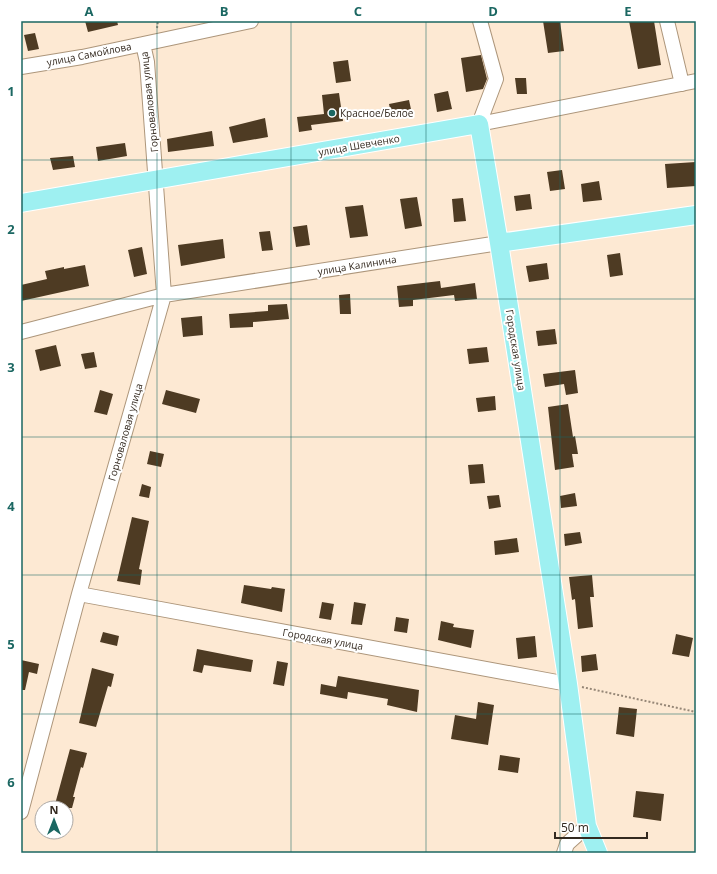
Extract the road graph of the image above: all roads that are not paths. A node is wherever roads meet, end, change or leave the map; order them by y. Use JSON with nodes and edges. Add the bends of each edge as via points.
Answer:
{"nodes":[{"id":1,"x":251,"y":21,"type":"edge"},
{"id":2,"x":480,"y":21,"type":"edge"},
{"id":3,"x":667,"y":21,"type":"edge"},
{"id":4,"x":143,"y":44,"type":"junction"},
{"id":5,"x":21,"y":67,"type":"edge"},
{"id":6,"x":696,"y":81,"type":"edge"},
{"id":7,"x":682,"y":84,"type":"junction"},
{"id":8,"x":479,"y":124,"type":"junction"},
{"id":9,"x":156,"y":181,"type":"junction"},
{"id":10,"x":21,"y":203,"type":"edge"},
{"id":11,"x":696,"y":215,"type":"edge"},
{"id":12,"x":500,"y":244,"type":"junction"},
{"id":13,"x":164,"y":295,"type":"junction"},
{"id":14,"x":21,"y":332,"type":"edge"},
{"id":15,"x":79,"y":594,"type":"junction"},
{"id":16,"x":568,"y":684,"type":"junction"},
{"id":17,"x":21,"y":812,"type":"edge"},
{"id":18,"x":587,"y":826,"type":"junction"},
{"id":19,"x":564,"y":853,"type":"edge"},
{"id":20,"x":598,"y":853,"type":"edge"}],
"edges":[{"from":1,"to":4,"type":"street","name":"улица Самойлова"},
{"from":2,"to":8,"type":"street","via":[[496,79]]},
{"from":3,"to":7,"type":"street"},
{"from":4,"to":5,"type":"street","name":"улица Самойлова"},
{"from":4,"to":9,"type":"street","name":"Горноваловая улица","via":[[147,62]]},
{"from":6,"to":7,"type":"street","name":"улица Шевченко"},
{"from":7,"to":8,"type":"street","name":"улица Шевченко"},
{"from":8,"to":9,"type":"main road","name":"улица Шевченко"},
{"from":8,"to":12,"type":"main road","name":"Городская улица"},
{"from":9,"to":10,"type":"main road","name":"улица Шевченко"},
{"from":9,"to":13,"type":"street","name":"Горноваловая улица"},
{"from":11,"to":12,"type":"main road","name":"улица Калинина"},
{"from":12,"to":13,"type":"street","name":"улица Калинина"},
{"from":12,"to":16,"type":"main road","name":"Городская улица"},
{"from":13,"to":14,"type":"street","name":"улица Калинина"},
{"from":13,"to":15,"type":"street","name":"Горноваловая улица"},
{"from":15,"to":16,"type":"street","name":"Городская улица"},
{"from":15,"to":17,"type":"street","name":"Горноваловая улица"},
{"from":16,"to":18,"type":"main road","name":"Городская улица"},
{"from":18,"to":19,"type":"street","via":[[567,844]]},
{"from":18,"to":20,"type":"main road","name":"Городская улица"}]}
